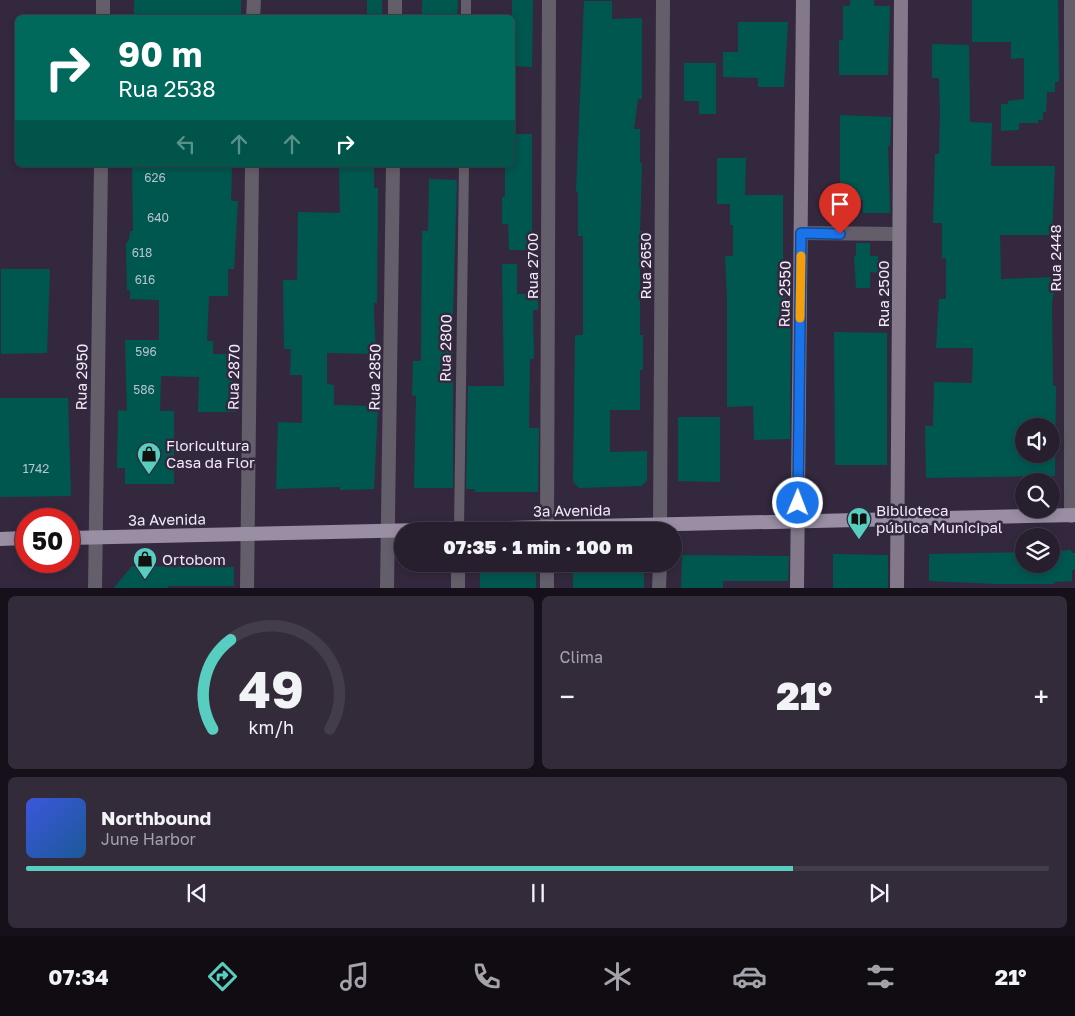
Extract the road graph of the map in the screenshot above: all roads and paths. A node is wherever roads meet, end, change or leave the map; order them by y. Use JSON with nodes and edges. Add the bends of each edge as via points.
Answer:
{"nodes":[{"id":1,"x":103,"y":0,"type":"edge"},
{"id":2,"x":254,"y":0,"type":"edge"},
{"id":3,"x":395,"y":0,"type":"edge"},
{"id":4,"x":466,"y":0,"type":"edge"},
{"id":5,"x":549,"y":0,"type":"edge"},
{"id":6,"x":662,"y":0,"type":"edge"},
{"id":7,"x":804,"y":0,"type":"edge"},
{"id":8,"x":901,"y":0,"type":"edge"},
{"id":9,"x":1071,"y":0,"type":"edge"},
{"id":10,"x":102,"y":15,"type":"edge"},
{"id":11,"x":253,"y":15,"type":"edge"},
{"id":12,"x":395,"y":15,"type":"edge"},
{"id":13,"x":466,"y":15,"type":"edge"},
{"id":14,"x":1073,"y":45,"type":"edge"},
{"id":15,"x":100,"y":167,"type":"edge"},
{"id":16,"x":252,"y":167,"type":"edge"},
{"id":17,"x":393,"y":167,"type":"edge"},
{"id":18,"x":464,"y":167,"type":"edge"},
{"id":19,"x":801,"y":233,"type":"junction"},
{"id":20,"x":899,"y":234,"type":"junction"},
{"id":21,"x":1073,"y":516,"type":"edge"},
{"id":22,"x":897,"y":520,"type":"junction"},
{"id":23,"x":459,"y":522,"type":"edge"},
{"id":24,"x":547,"y":522,"type":"edge"},
{"id":25,"x":660,"y":522,"type":"edge"},
{"id":26,"x":798,"y":522,"type":"junction"},
{"id":27,"x":682,"y":527,"type":"edge"},
{"id":28,"x":388,"y":531,"type":"junction"},
{"id":29,"x":394,"y":531,"type":"edge"},
{"id":30,"x":248,"y":534,"type":"junction"},
{"id":31,"x":96,"y":537,"type":"junction"},
{"id":32,"x":15,"y":538,"type":"edge"},
{"id":33,"x":80,"y":538,"type":"edge"},
{"id":34,"x":0,"y":539,"type":"edge"},
{"id":35,"x":458,"y":572,"type":"edge"},
{"id":36,"x":547,"y":572,"type":"edge"},
{"id":37,"x":660,"y":572,"type":"edge"},
{"id":38,"x":95,"y":588,"type":"edge"},
{"id":39,"x":247,"y":588,"type":"edge"},
{"id":40,"x":387,"y":588,"type":"edge"},
{"id":41,"x":458,"y":588,"type":"edge"},
{"id":42,"x":547,"y":588,"type":"edge"},
{"id":43,"x":660,"y":588,"type":"edge"},
{"id":44,"x":797,"y":588,"type":"edge"},
{"id":45,"x":897,"y":588,"type":"edge"}],
"edges":[{"from":1,"to":10,"type":"street"},
{"from":2,"to":11,"type":"street"},
{"from":3,"to":12,"type":"street"},
{"from":4,"to":13,"type":"lane"},
{"from":5,"to":24,"type":"street","name":"Rua 2700"},
{"from":6,"to":25,"type":"street","name":"Rua 2650"},
{"from":7,"to":19,"type":"main road","name":"Rua 2550"},
{"from":8,"to":20,"type":"main road","name":"Rua 2500"},
{"from":9,"to":14,"type":"street","name":"Rua 2448"},
{"from":14,"to":21,"type":"street","name":"Rua 2448"},
{"from":15,"to":31,"type":"street","name":"Rua 2950"},
{"from":16,"to":30,"type":"street","name":"Rua 2870"},
{"from":17,"to":28,"type":"street","name":"Rua 2850"},
{"from":18,"to":23,"type":"lane","name":"Rua 2800"},
{"from":19,"to":20,"type":"street"},
{"from":19,"to":26,"type":"main road","name":"Rua 2550"},
{"from":20,"to":22,"type":"main road","name":"Rua 2500"},
{"from":21,"to":22,"type":"main road","name":"3ª Avenida"},
{"from":22,"to":26,"type":"main road","name":"3ª Avenida"},
{"from":22,"to":45,"type":"main road","name":"Rua 2500"},
{"from":26,"to":27,"type":"main road","name":"3ª Avenida"},
{"from":26,"to":44,"type":"main road","name":"Rua 2550"},
{"from":28,"to":29,"type":"main road","name":"3ª Avenida"},
{"from":28,"to":30,"type":"main road","name":"3ª Avenida"},
{"from":28,"to":40,"type":"street","name":"Rua 2850"},
{"from":30,"to":31,"type":"main road","name":"3ª Avenida"},
{"from":30,"to":39,"type":"street","name":"Rua 2870"},
{"from":31,"to":33,"type":"main road","name":"3ª Avenida"},
{"from":31,"to":38,"type":"street","name":"Rua 2950"},
{"from":32,"to":34,"type":"main road"},
{"from":35,"to":41,"type":"street"},
{"from":36,"to":42,"type":"street"},
{"from":37,"to":43,"type":"street"}]}
